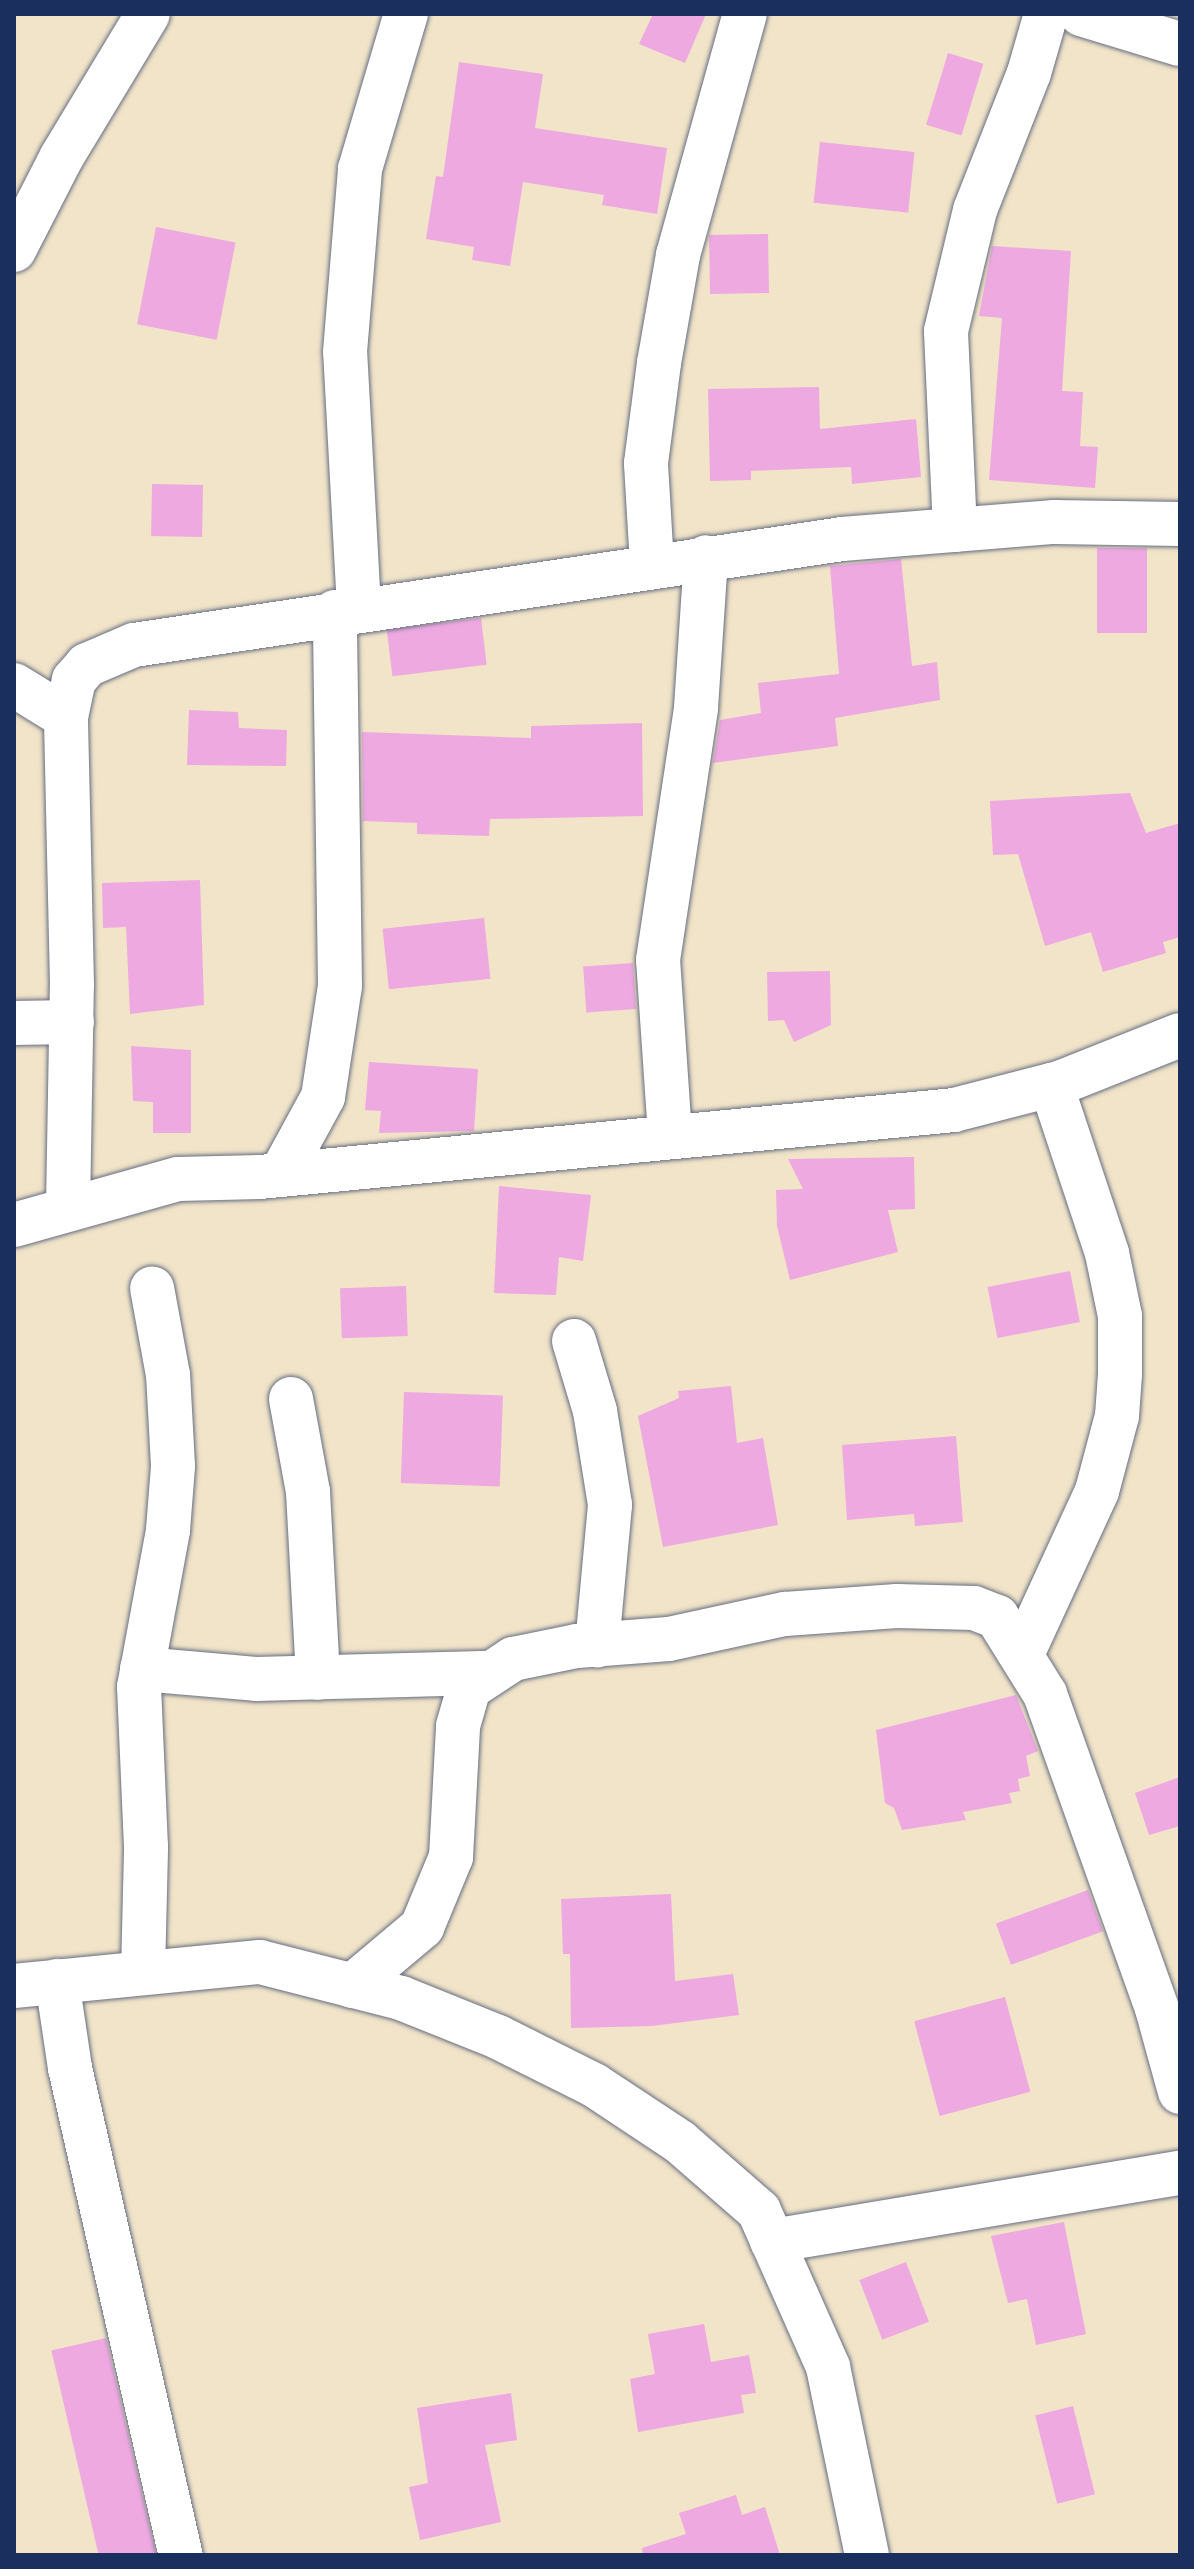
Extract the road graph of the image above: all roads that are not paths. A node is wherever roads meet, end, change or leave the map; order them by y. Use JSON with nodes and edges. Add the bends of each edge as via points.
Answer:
{"nodes":[{"id":1,"x":148,"y":14,"type":"edge"},
{"id":2,"x":406,"y":14,"type":"edge"},
{"id":3,"x":745,"y":14,"type":"edge"},
{"id":4,"x":1046,"y":14,"type":"edge"},
{"id":5,"x":1081,"y":14,"type":"edge"},
{"id":6,"x":1180,"y":44,"type":"edge"},
{"id":7,"x":14,"y":250,"type":"edge"},
{"id":8,"x":1180,"y":524,"type":"edge"},
{"id":9,"x":955,"y":530,"type":"junction"},
{"id":10,"x":706,"y":557,"type":"junction"},
{"id":11,"x":652,"y":565,"type":"junction"},
{"id":12,"x":347,"y":610,"type":"junction"},
{"id":13,"x":14,"y":685,"type":"edge"},
{"id":14,"x":66,"y":717,"type":"junction"},
{"id":15,"x":72,"y":1022,"type":"junction"},
{"id":16,"x":14,"y":1023,"type":"edge"},
{"id":17,"x":1180,"y":1035,"type":"edge"},
{"id":18,"x":1051,"y":1085,"type":"junction"},
{"id":19,"x":670,"y":1135,"type":"junction"},
{"id":20,"x":281,"y":1174,"type":"junction"},
{"id":21,"x":68,"y":1208,"type":"junction"},
{"id":22,"x":14,"y":1225,"type":"edge"},
{"id":23,"x":152,"y":1288,"type":"dead end"},
{"id":24,"x":574,"y":1341,"type":"dead end"},
{"id":25,"x":291,"y":1399,"type":"dead end"},
{"id":26,"x":597,"y":1645,"type":"junction"},
{"id":27,"x":1023,"y":1652,"type":"junction"},
{"id":28,"x":142,"y":1669,"type":"junction"},
{"id":29,"x":491,"y":1673,"type":"junction"},
{"id":30,"x":318,"y":1678,"type":"junction"},
{"id":31,"x":143,"y":1973,"type":"junction"},
{"id":32,"x":57,"y":1981,"type":"junction"},
{"id":33,"x":14,"y":1986,"type":"edge"},
{"id":34,"x":352,"y":1986,"type":"junction"},
{"id":35,"x":1180,"y":2092,"type":"edge"},
{"id":36,"x":1180,"y":2173,"type":"edge"},
{"id":37,"x":772,"y":2241,"type":"junction"},
{"id":38,"x":181,"y":2555,"type":"edge"},
{"id":39,"x":867,"y":2555,"type":"edge"}],
"edges":[{"from":1,"to":7,"type":"street","via":[[61,158]]},
{"from":2,"to":12,"type":"street","via":[[360,169],[345,352]]},
{"from":3,"to":11,"type":"street","via":[[678,255],[659,363],[646,463]]},
{"from":4,"to":9,"type":"street","via":[[1029,73],[975,210],[949,317]]},
{"from":5,"to":6,"type":"street"},
{"from":8,"to":9,"type":"street","via":[[1054,522]]},
{"from":9,"to":10,"type":"street"},
{"from":10,"to":11,"type":"street"},
{"from":10,"to":19,"type":"street","via":[[696,708],[658,960]]},
{"from":11,"to":12,"type":"street"},
{"from":12,"to":14,"type":"street","via":[[134,645],[87,665],[74,680]]},
{"from":12,"to":20,"type":"street","via":[[340,986],[323,1097]]},
{"from":13,"to":14,"type":"street"},
{"from":14,"to":15,"type":"street"},
{"from":15,"to":16,"type":"street"},
{"from":15,"to":21,"type":"street"},
{"from":17,"to":18,"type":"street"},
{"from":18,"to":19,"type":"street","via":[[954,1110]]},
{"from":18,"to":27,"type":"street","via":[[1107,1253],[1120,1316],[1120,1374],[1117,1416],[1097,1491]]},
{"from":19,"to":20,"type":"street"},
{"from":20,"to":21,"type":"street","via":[[178,1179]]},
{"from":21,"to":22,"type":"street"},
{"from":23,"to":28,"type":"street","via":[[168,1375],[173,1466],[168,1530]]},
{"from":24,"to":26,"type":"street","via":[[595,1411],[610,1505]]},
{"from":25,"to":30,"type":"street","via":[[308,1492]]},
{"from":26,"to":27,"type":"street","via":[[669,1639],[785,1614],[897,1606],[974,1608],[997,1617]]},
{"from":26,"to":29,"type":"street","via":[[513,1659]]},
{"from":27,"to":35,"type":"street","via":[[1045,1694],[1097,1839]]},
{"from":28,"to":30,"type":"street","via":[[256,1679]]},
{"from":28,"to":31,"type":"street"},
{"from":29,"to":30,"type":"street"},
{"from":29,"to":34,"type":"street","via":[[469,1688],[458,1726],[451,1857],[422,1927]]},
{"from":31,"to":32,"type":"street"},
{"from":31,"to":34,"type":"street","via":[[260,1962]]},
{"from":32,"to":33,"type":"street"},
{"from":32,"to":38,"type":"street","via":[[70,2068]]},
{"from":34,"to":37,"type":"street","via":[[401,1998],[498,2037],[594,2085],[680,2142],[759,2211]]},
{"from":36,"to":37,"type":"street"},
{"from":37,"to":39,"type":"street","via":[[828,2367]]}]}
